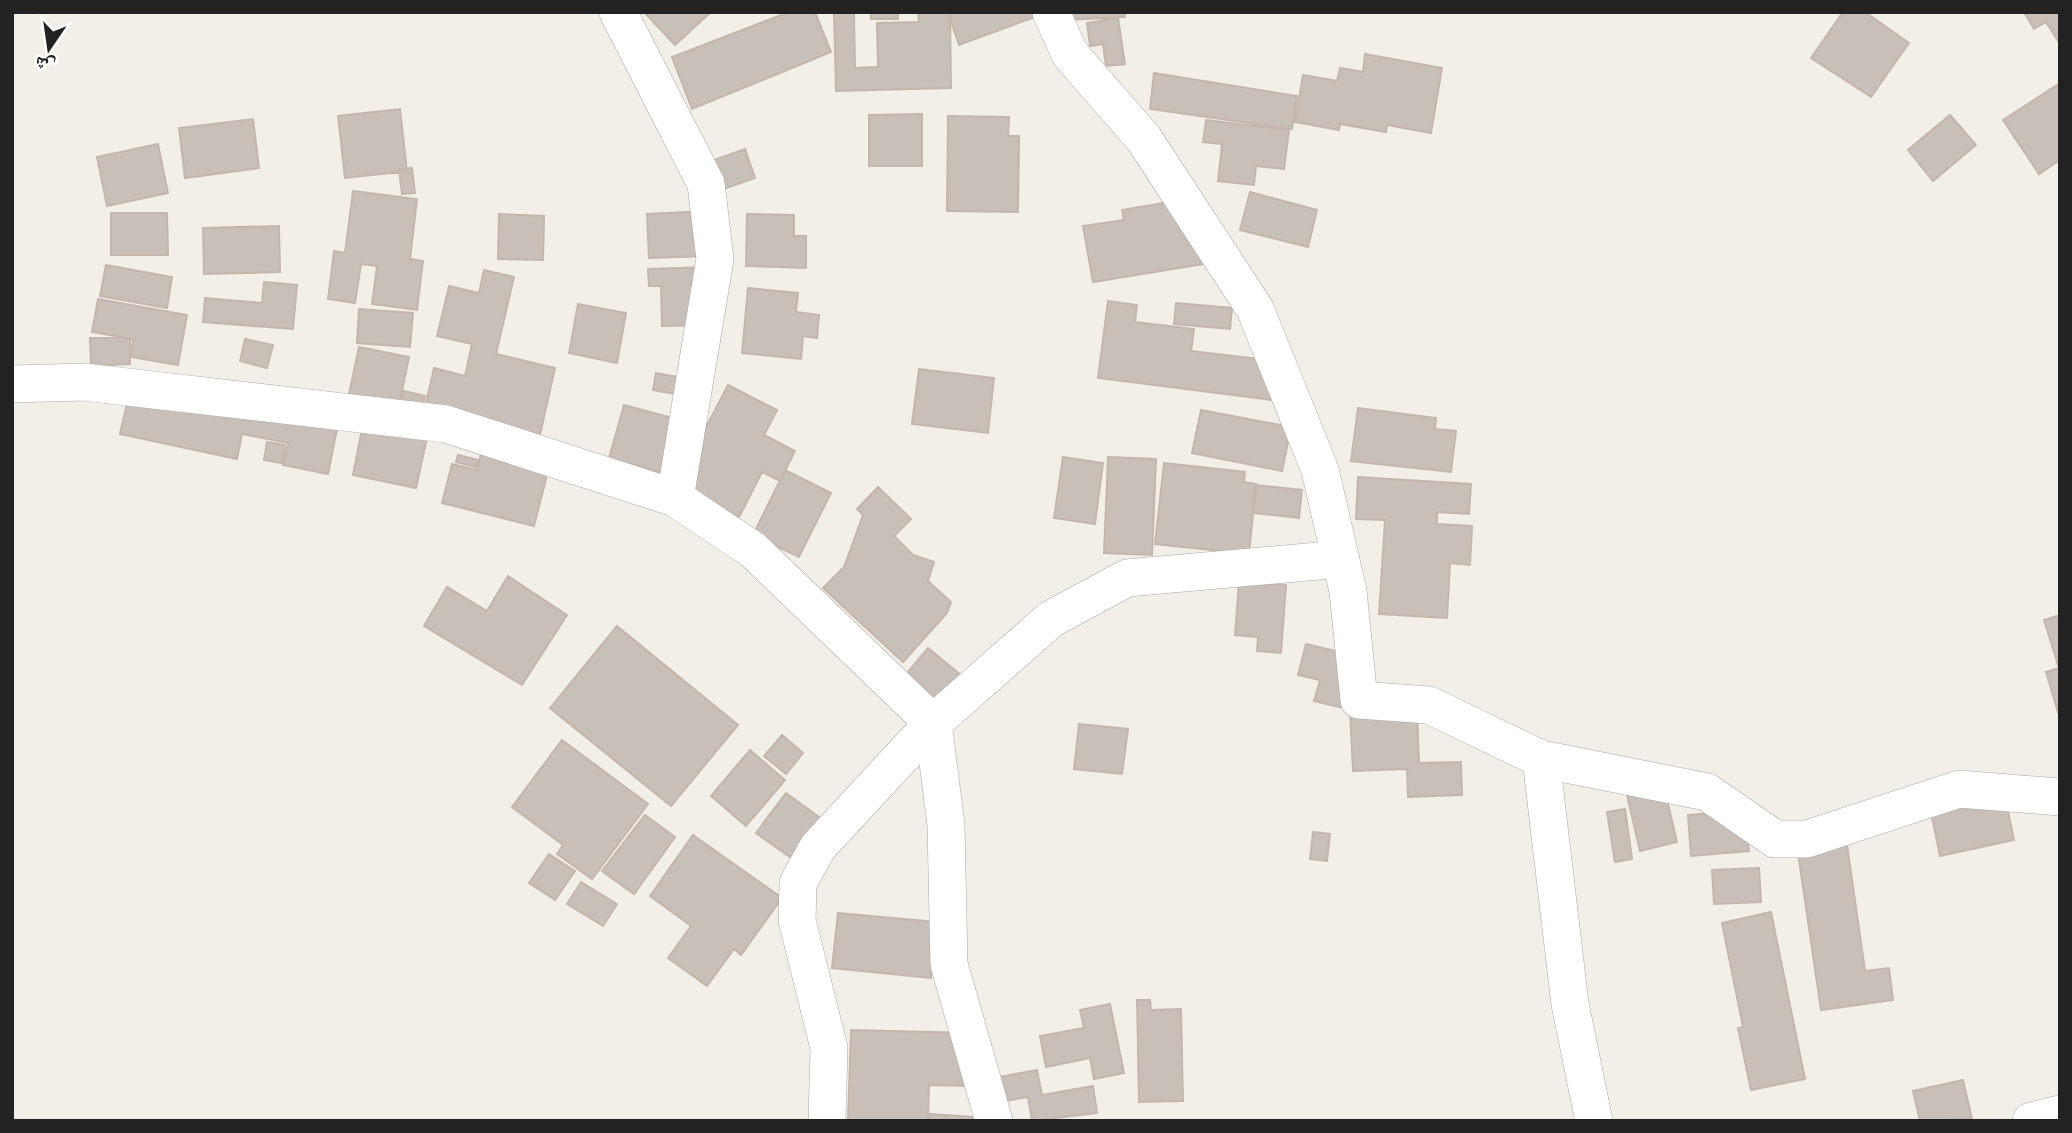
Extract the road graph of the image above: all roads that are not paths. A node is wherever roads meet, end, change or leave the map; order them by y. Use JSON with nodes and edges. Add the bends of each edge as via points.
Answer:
{"nodes":[{"id":1,"x":618,"y":12,"type":"edge"},
{"id":2,"x":1051,"y":12,"type":"edge"},
{"id":3,"x":12,"y":384,"type":"edge"},
{"id":4,"x":675,"y":498,"type":"junction"},
{"id":5,"x":1341,"y":559,"type":"junction"},
{"id":6,"x":933,"y":723,"type":"junction"},
{"id":7,"x":1541,"y":759,"type":"junction"},
{"id":8,"x":2060,"y":797,"type":"edge"},
{"id":9,"x":2060,"y":1114,"type":"edge"},
{"id":10,"x":827,"y":1121,"type":"edge"},
{"id":11,"x":993,"y":1121,"type":"edge"},
{"id":12,"x":1594,"y":1121,"type":"edge"},
{"id":13,"x":2031,"y":1121,"type":"edge"}],
"edges":[{"from":1,"to":4,"type":"street","via":[[706,184],[714,247],[706,327]]},
{"from":2,"to":5,"type":"street","via":[[1070,54],[1144,139],[1255,309],[1320,470]]},
{"from":3,"to":4,"type":"street","via":[[85,382],[446,424]]},
{"from":4,"to":6,"type":"street","via":[[753,550]]},
{"from":5,"to":6,"type":"street","via":[[1127,578],[1051,619]]},
{"from":5,"to":7,"type":"street","via":[[1359,700],[1429,705]]},
{"from":6,"to":10,"type":"street","via":[[818,847],[798,883],[797,920],[829,1048]]},
{"from":6,"to":11,"type":"street","via":[[946,825],[950,964]]},
{"from":7,"to":8,"type":"street","via":[[1707,792],[1775,839],[1807,839],[1959,789]]},
{"from":7,"to":12,"type":"street","via":[[1570,1004]]},
{"from":9,"to":13,"type":"street"}]}
